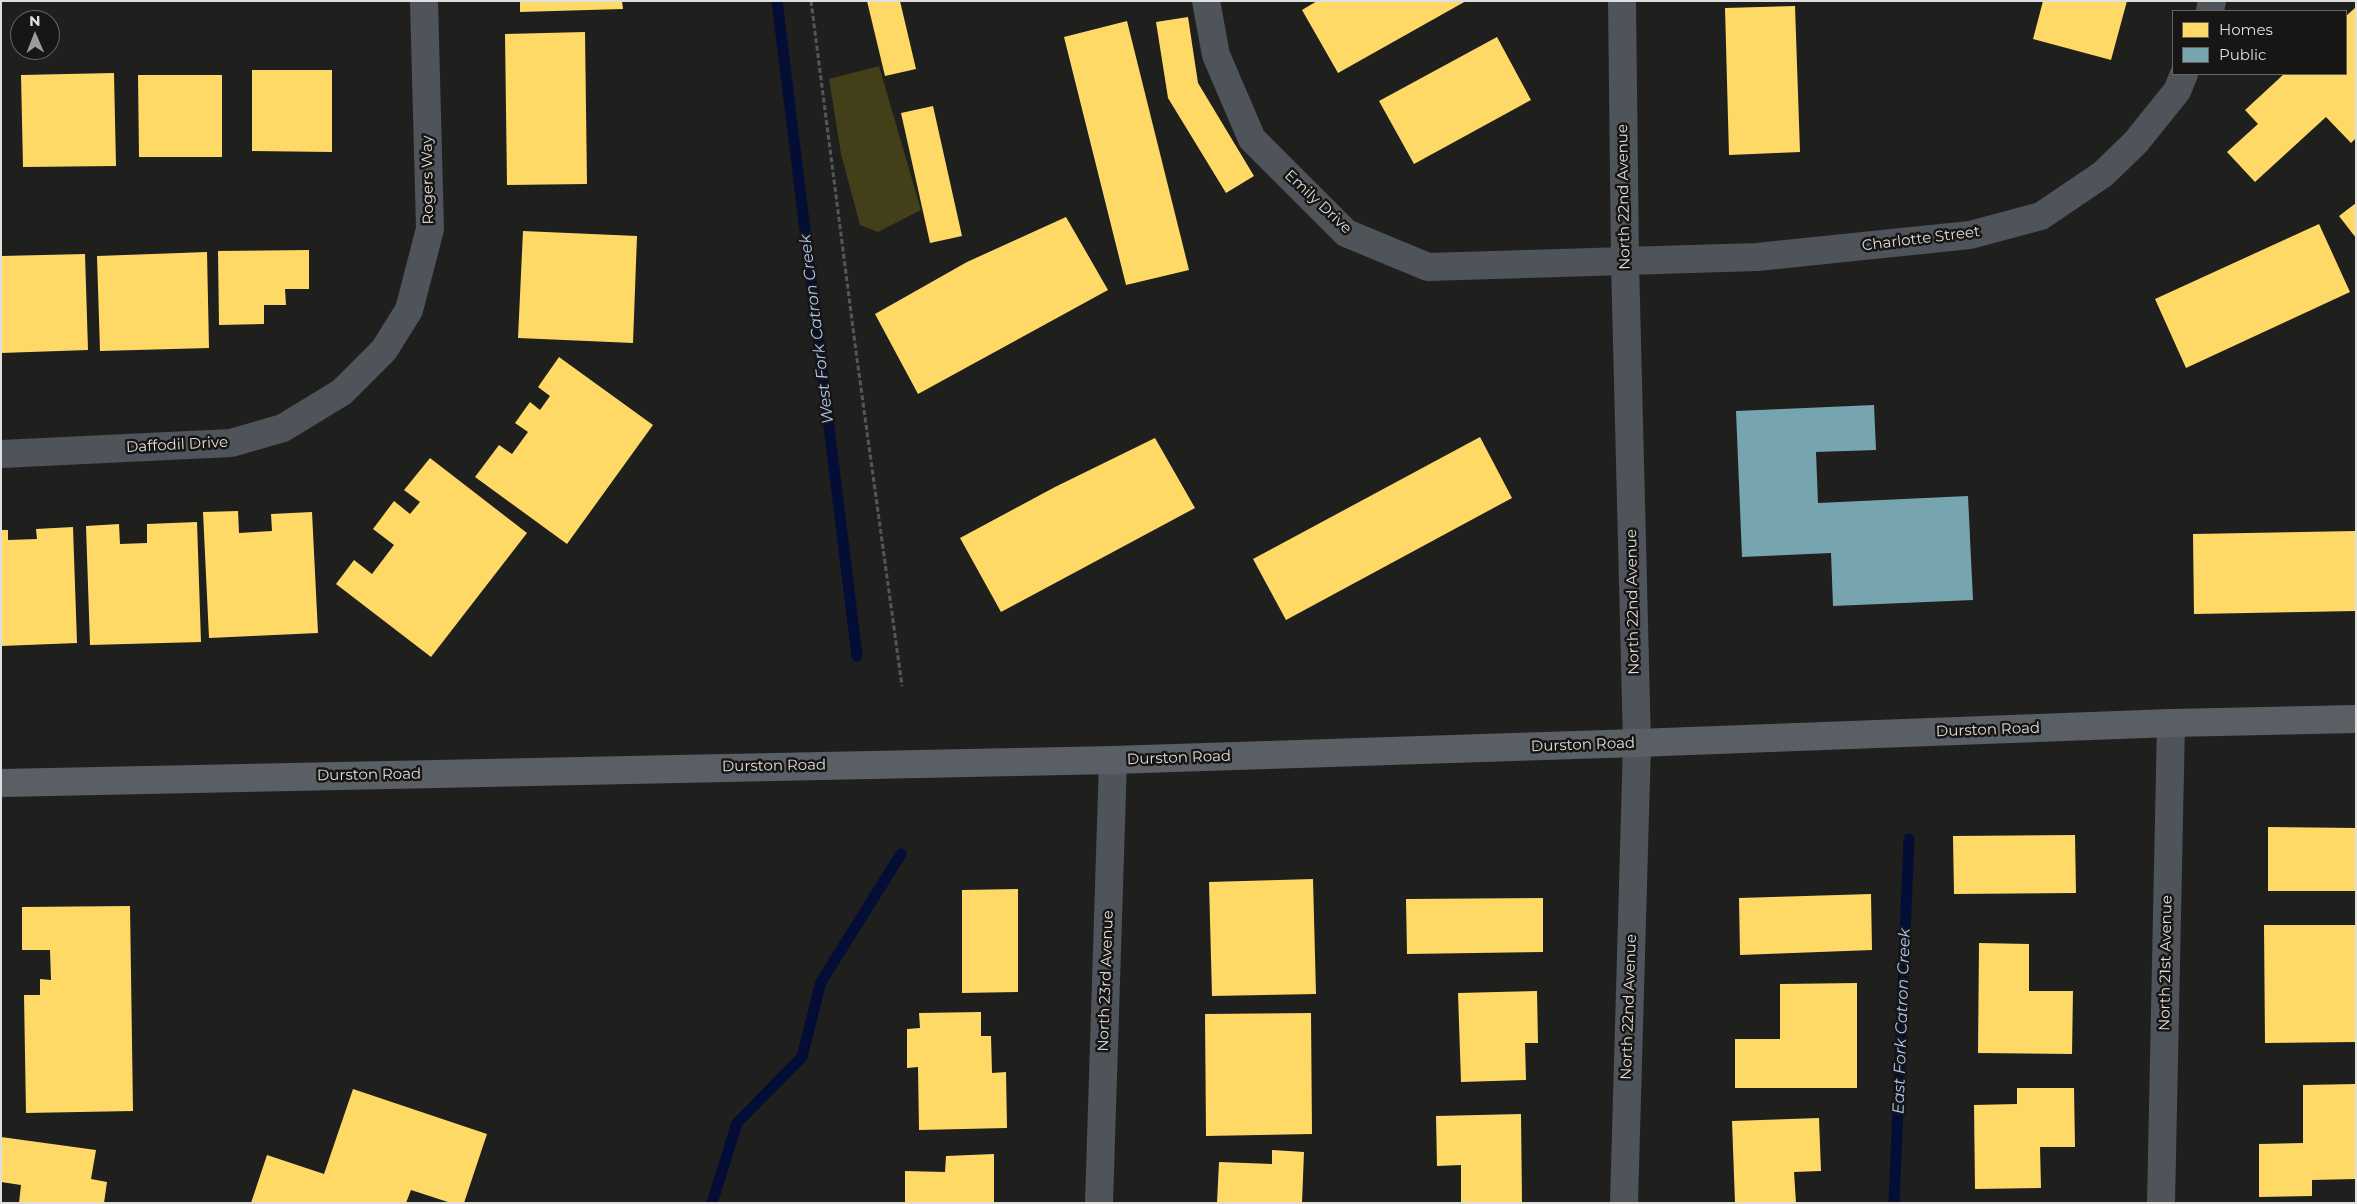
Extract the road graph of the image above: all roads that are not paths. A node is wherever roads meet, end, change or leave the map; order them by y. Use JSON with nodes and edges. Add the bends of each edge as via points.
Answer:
{"nodes":[{"id":1,"x":424,"y":1,"type":"edge"},
{"id":2,"x":1206,"y":1,"type":"edge"},
{"id":3,"x":1622,"y":1,"type":"edge"},
{"id":4,"x":2184,"y":75,"type":"edge"},
{"id":5,"x":1625,"y":262,"type":"junction"},
{"id":6,"x":384,"y":350,"type":"joint"},
{"id":7,"x":1,"y":454,"type":"edge"},
{"id":8,"x":2356,"y":718,"type":"edge"},
{"id":9,"x":2171,"y":723,"type":"junction"},
{"id":10,"x":1636,"y":743,"type":"junction"},
{"id":11,"x":1113,"y":760,"type":"junction"},
{"id":12,"x":1,"y":784,"type":"edge"},
{"id":13,"x":1099,"y":1203,"type":"edge"},
{"id":14,"x":1624,"y":1203,"type":"edge"},
{"id":15,"x":2161,"y":1203,"type":"edge"}],
"edges":[{"from":1,"to":6,"type":"street","name":"Rogers Way","via":[[430,229],[409,310]]},
{"from":2,"to":5,"type":"street","name":"Emily Drive","via":[[1216,55],[1252,139],[1346,233],[1428,267]]},
{"from":3,"to":5,"type":"street","name":"North 22nd Avenue"},
{"from":4,"to":5,"type":"street","name":"Charlotte Street","via":[[2177,91],[2136,142],[2103,174],[2041,216],[1970,235],[1757,257]]},
{"from":5,"to":10,"type":"street","name":"North 22nd Avenue"},
{"from":6,"to":7,"type":"street","name":"Daffodil Drive","via":[[342,392],[283,428],[231,443]]},
{"from":8,"to":9,"type":"main road","name":"Durston Road"},
{"from":9,"to":10,"type":"main road","name":"Durston Road"},
{"from":9,"to":15,"type":"street","name":"North 21st Avenue"},
{"from":10,"to":11,"type":"main road","name":"Durston Road"},
{"from":10,"to":14,"type":"street","name":"North 22nd Avenue"},
{"from":11,"to":12,"type":"main road","name":"Durston Road"},
{"from":11,"to":13,"type":"street","name":"North 23rd Avenue"}]}
